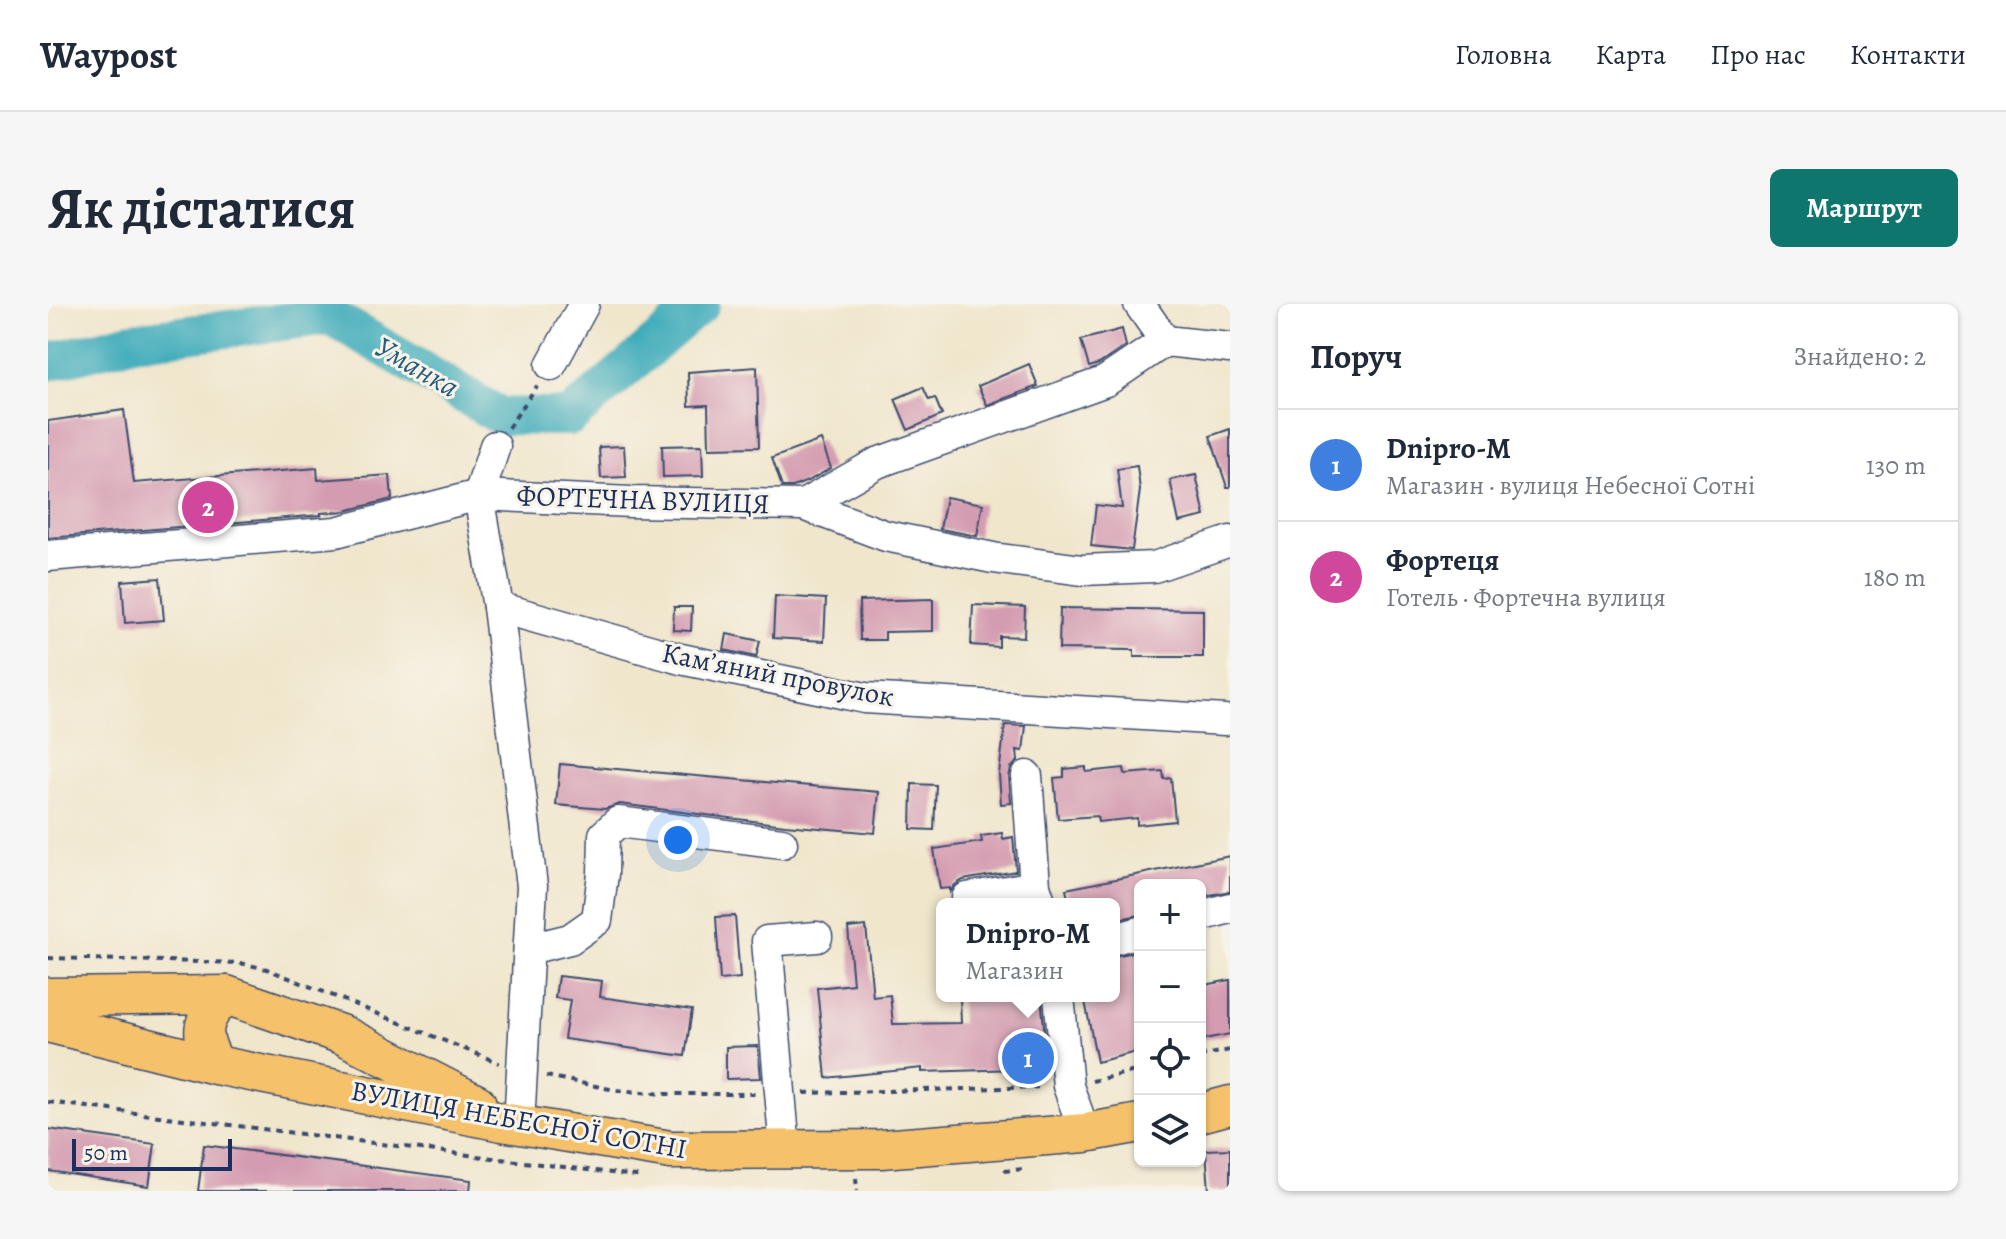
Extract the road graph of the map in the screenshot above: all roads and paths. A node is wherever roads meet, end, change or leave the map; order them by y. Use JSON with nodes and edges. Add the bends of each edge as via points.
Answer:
{"nodes":[{"id":1,"x":584,"y":304,"type":"edge"},
{"id":2,"x":1139,"y":304,"type":"edge"},
{"id":3,"x":1165,"y":341,"type":"junction"},
{"id":4,"x":1230,"y":348,"type":"edge"},
{"id":5,"x":551,"y":365,"type":"joint"},
{"id":6,"x":495,"y":446,"type":"joint"},
{"id":7,"x":479,"y":495,"type":"junction"},
{"id":8,"x":803,"y":505,"type":"junction"},
{"id":9,"x":1230,"y":541,"type":"edge"},
{"id":10,"x":48,"y":556,"type":"edge"},
{"id":11,"x":498,"y":607,"type":"junction"},
{"id":12,"x":1228,"y":718,"type":"edge"},
{"id":13,"x":1027,"y":776,"type":"dead end"},
{"id":14,"x":782,"y":843,"type":"dead end"},
{"id":15,"x":1038,"y":895,"type":"edge"},
{"id":16,"x":967,"y":898,"type":"dead end"},
{"id":17,"x":1230,"y":908,"type":"edge"},
{"id":18,"x":1206,"y":914,"type":"edge"},
{"id":19,"x":817,"y":937,"type":"dead end"},
{"id":20,"x":529,"y":949,"type":"junction"},
{"id":21,"x":48,"y":958,"type":"edge"},
{"id":22,"x":226,"y":995,"type":"junction"},
{"id":23,"x":48,"y":997,"type":"edge"},
{"id":24,"x":1060,"y":1002,"type":"edge"},
{"id":25,"x":48,"y":1023,"type":"edge"},
{"id":26,"x":1230,"y":1050,"type":"edge"},
{"id":27,"x":1206,"y":1055,"type":"edge"},
{"id":28,"x":216,"y":1065,"type":"junction"},
{"id":29,"x":522,"y":1070,"type":"junction"},
{"id":30,"x":1134,"y":1071,"type":"edge"},
{"id":31,"x":1068,"y":1086,"type":"junction"},
{"id":32,"x":779,"y":1094,"type":"junction"},
{"id":33,"x":48,"y":1102,"type":"edge"},
{"id":34,"x":1230,"y":1105,"type":"edge"},
{"id":35,"x":1206,"y":1111,"type":"edge"},
{"id":36,"x":1134,"y":1124,"type":"edge"},
{"id":37,"x":519,"y":1125,"type":"junction"},
{"id":38,"x":1085,"y":1133,"type":"junction"},
{"id":39,"x":785,"y":1150,"type":"junction"},
{"id":40,"x":856,"y":1175,"type":"dead end"},
{"id":41,"x":656,"y":1177,"type":"dead end"},
{"id":42,"x":857,"y":1191,"type":"edge"}],
"edges":[{"from":1,"to":5,"type":"street"},
{"from":2,"to":3,"type":"street"},
{"from":3,"to":4,"type":"street"},
{"from":3,"to":8,"type":"street","via":[[1106,381],[877,463]]},
{"from":5,"to":6,"type":"path"},
{"from":6,"to":7,"type":"street"},
{"from":7,"to":8,"type":"street","name":"ФОРТЕЧНА ВУЛИЦЯ"},
{"from":7,"to":10,"type":"street","name":"ФОРТЕЧНА ВУЛИЦЯ","via":[[336,532]]},
{"from":7,"to":11,"type":"street"},
{"from":8,"to":9,"type":"street","name":"ФОРТЕЧНА ВУЛИЦЯ","via":[[886,536],[1082,570],[1154,567]]},
{"from":11,"to":12,"type":"street","name":"Камʼяний провулок","via":[[681,659],[865,698]]},
{"from":11,"to":20,"type":"street","via":[[532,886]]},
{"from":13,"to":15,"type":"street"},
{"from":14,"to":20,"type":"street","via":[[618,822],[604,835],[597,920],[570,939]]},
{"from":15,"to":16,"type":"street"},
{"from":17,"to":18,"type":"street"},
{"from":19,"to":32,"type":"street","via":[[767,941]]},
{"from":20,"to":29,"type":"street"},
{"from":21,"to":29,"type":"path","via":[[240,963],[267,969]]},
{"from":22,"to":23,"type":"main road"},
{"from":22,"to":28,"type":"main road","via":[[211,1009],[204,1026],[204,1045]]},
{"from":22,"to":37,"type":"main road","via":[[343,1035]]},
{"from":24,"to":31,"type":"street"},
{"from":25,"to":28,"type":"main road","name":"ВУЛИЦЯ НЕБЕСНОЇ СОТНІ"},
{"from":26,"to":27,"type":"path"},
{"from":28,"to":37,"type":"main road","name":"ВУЛИЦЯ НЕБЕСНОЇ СОТНІ"},
{"from":29,"to":32,"type":"path","via":[[627,1091]]},
{"from":29,"to":37,"type":"street"},
{"from":30,"to":31,"type":"path"},
{"from":31,"to":32,"type":"path"},
{"from":31,"to":38,"type":"street"},
{"from":32,"to":39,"type":"street"},
{"from":33,"to":41,"type":"path"},
{"from":34,"to":35,"type":"main road"},
{"from":36,"to":38,"type":"main road","name":"ВУЛИЦЯ НЕБЕСНОЇ СОТНІ"},
{"from":37,"to":39,"type":"main road","name":"ВУЛИЦЯ НЕБЕСНОЇ СОТНІ","via":[[671,1150]]},
{"from":38,"to":39,"type":"main road","name":"ВУЛИЦЯ НЕБЕСНОЇ СОТНІ","via":[[881,1149]]},
{"from":40,"to":42,"type":"path"}]}
